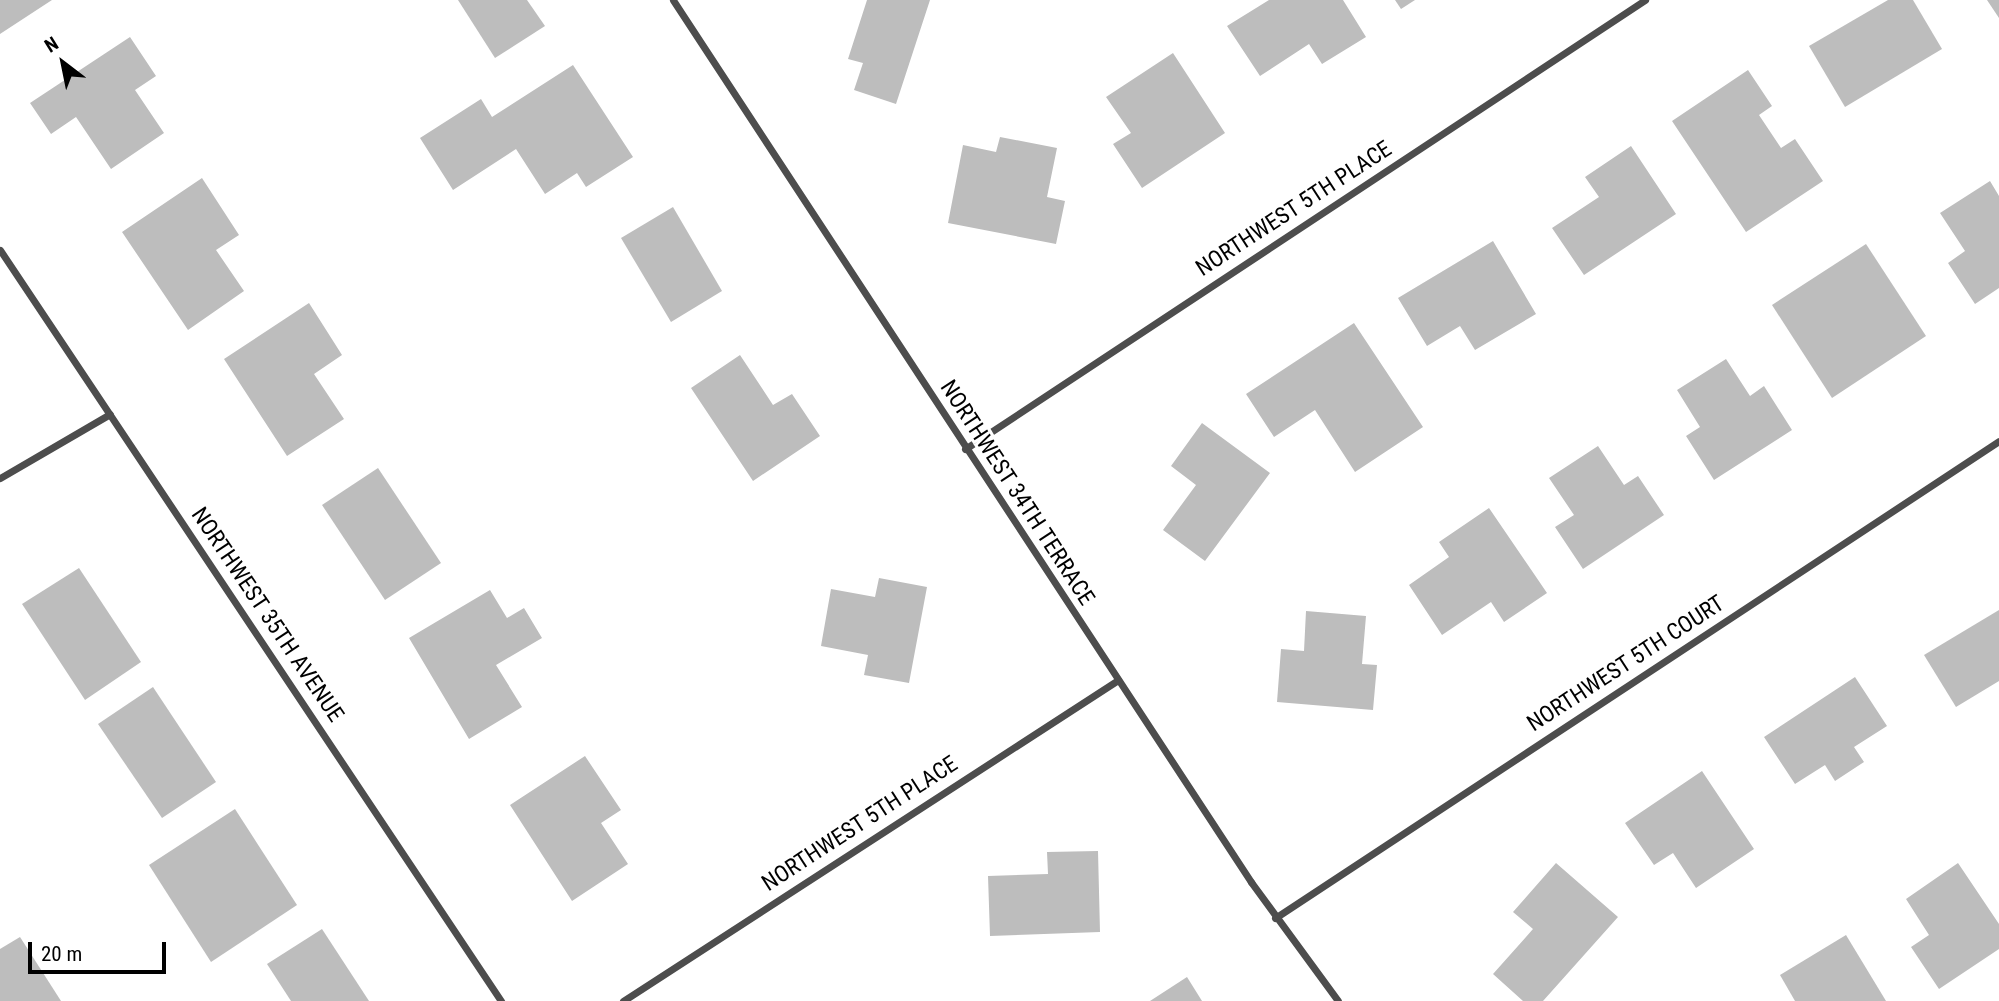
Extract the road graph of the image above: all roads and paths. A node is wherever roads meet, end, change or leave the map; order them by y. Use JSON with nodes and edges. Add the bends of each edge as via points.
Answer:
{"nodes":[{"id":1,"x":673,"y":0,"type":"edge"},
{"id":2,"x":1645,"y":0,"type":"edge"},
{"id":3,"x":0,"y":250,"type":"edge"},
{"id":4,"x":110,"y":414,"type":"junction"},
{"id":5,"x":1999,"y":441,"type":"edge"},
{"id":6,"x":965,"y":449,"type":"junction"},
{"id":7,"x":0,"y":478,"type":"edge"},
{"id":8,"x":1118,"y":680,"type":"junction"},
{"id":9,"x":1275,"y":918,"type":"junction"},
{"id":10,"x":500,"y":1001,"type":"edge"},
{"id":11,"x":623,"y":1001,"type":"edge"},
{"id":12,"x":1338,"y":1001,"type":"edge"}],
"edges":[{"from":1,"to":6,"type":"street","name":"NORTHWEST 34TH TERRACE"},
{"from":2,"to":6,"type":"street","name":"NORTHWEST 5TH PLACE"},
{"from":3,"to":4,"type":"street","name":"NORTHWEST 35TH AVENUE"},
{"from":4,"to":7,"type":"street"},
{"from":4,"to":10,"type":"street","name":"NORTHWEST 35TH AVENUE"},
{"from":5,"to":9,"type":"street","name":"NORTHWEST 5TH COURT"},
{"from":6,"to":8,"type":"street","name":"NORTHWEST 34TH TERRACE"},
{"from":8,"to":9,"type":"street","name":"NORTHWEST 34TH TERRACE"},
{"from":8,"to":11,"type":"street","name":"NORTHWEST 5TH PLACE"},
{"from":9,"to":12,"type":"street","name":"NORTHWEST 34TH TERRACE"}]}
